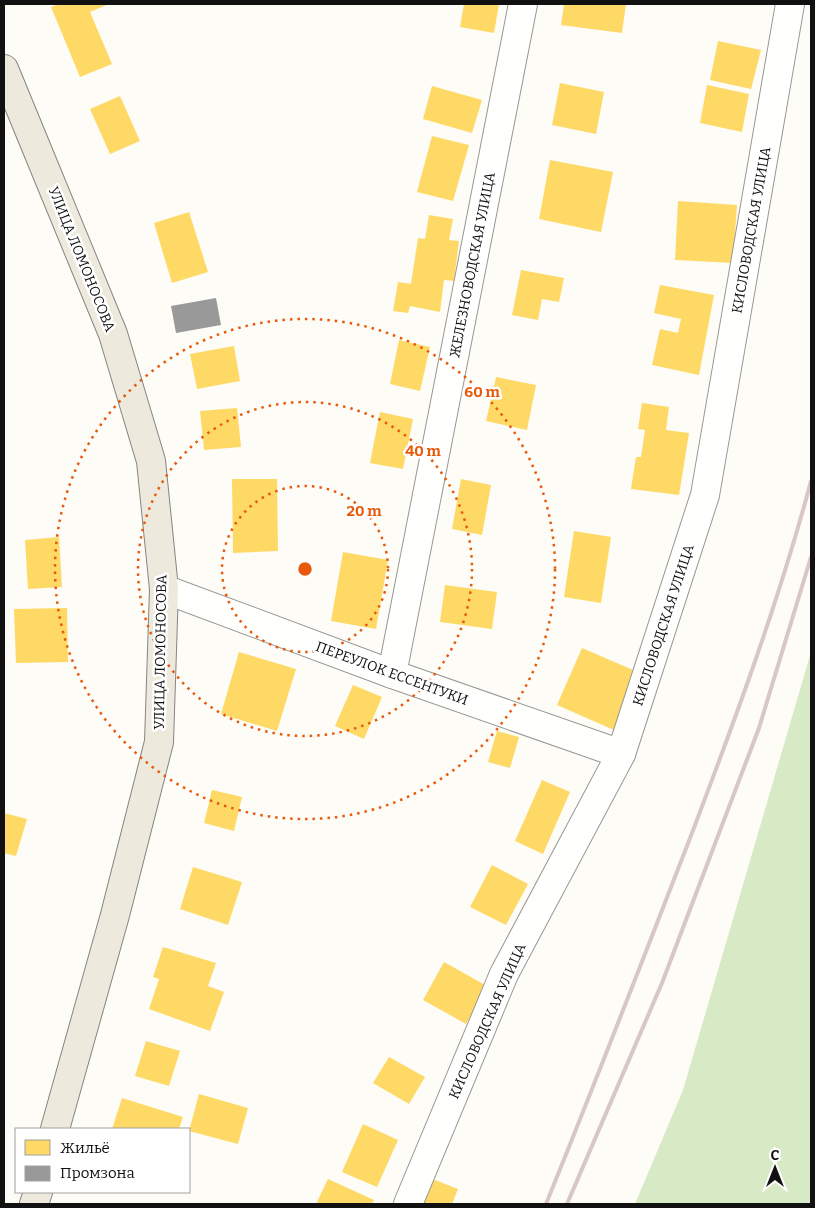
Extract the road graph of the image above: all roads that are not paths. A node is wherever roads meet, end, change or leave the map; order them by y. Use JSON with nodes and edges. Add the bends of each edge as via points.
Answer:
{"nodes":[{"id":1,"x":523,"y":4,"type":"edge"},
{"id":2,"x":790,"y":4,"type":"edge"},
{"id":3,"x":4,"y":69,"type":"edge"},
{"id":4,"x":164,"y":589,"type":"junction"},
{"id":5,"x":392,"y":674,"type":"junction"},
{"id":6,"x":621,"y":754,"type":"junction"},
{"id":7,"x":55,"y":1128,"type":"edge"},
{"id":8,"x":408,"y":1204,"type":"edge"}],
"edges":[{"from":1,"to":5,"type":"street","name":"ЖЕЛЕЗНОВОДСКАЯ УЛИЦА"},
{"from":2,"to":6,"type":"street","name":"КИСЛОВОДСКАЯ УЛИЦА","via":[[705,496]]},
{"from":3,"to":4,"type":"main road","name":"УЛИЦА ЛОМОНОСОВА","via":[[113,334],[151,461]]},
{"from":4,"to":5,"type":"street","name":"ПЕРЕУЛОК ЕССЕНТУКИ"},
{"from":4,"to":7,"type":"main road","name":"УЛИЦА ЛОМОНОСОВА","via":[[159,742]]},
{"from":5,"to":6,"type":"street","name":"ПЕРЕУЛОК ЕССЕНТУКИ"},
{"from":6,"to":8,"type":"street","name":"КИСЛОВОДСКАЯ УЛИЦА","via":[[504,974]]}]}
